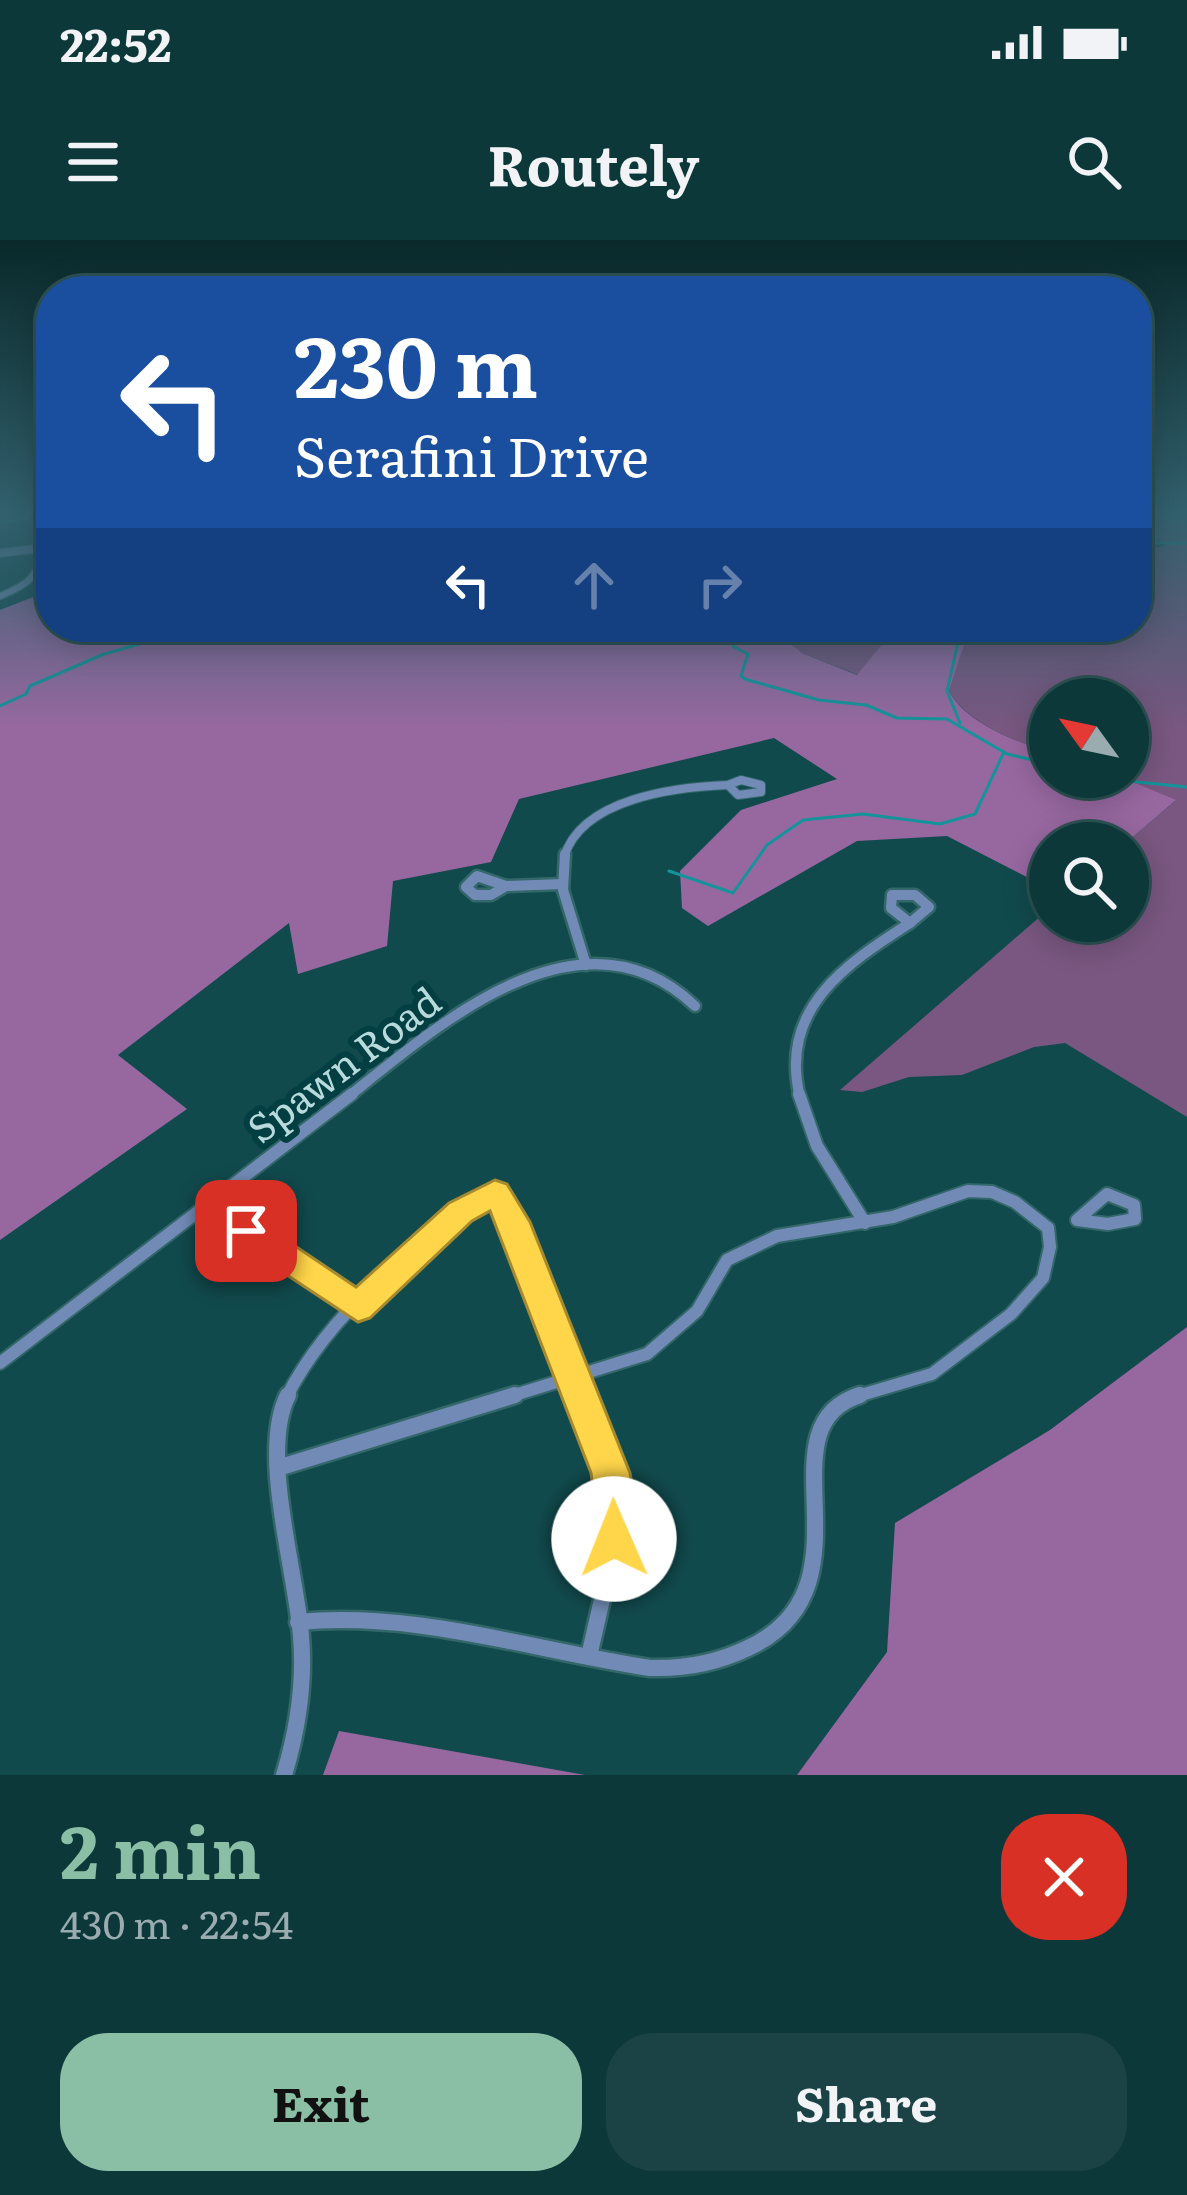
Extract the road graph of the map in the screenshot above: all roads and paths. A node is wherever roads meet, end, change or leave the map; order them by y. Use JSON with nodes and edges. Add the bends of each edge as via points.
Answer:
{"nodes":[{"id":1,"x":728,"y":785,"type":"dead end"},
{"id":2,"x":562,"y":884,"type":"junction"},
{"id":3,"x":506,"y":886,"type":"dead end"},
{"id":4,"x":910,"y":923,"type":"dead end"},
{"id":5,"x":586,"y":965,"type":"junction"},
{"id":6,"x":695,"y":1006,"type":"dead end"},
{"id":7,"x":209,"y":1205,"type":"junction"},
{"id":8,"x":1077,"y":1220,"type":"dead end"},
{"id":9,"x":865,"y":1222,"type":"junction"},
{"id":10,"x":1048,"y":1228,"type":"junction"},
{"id":11,"x":358,"y":1307,"type":"junction"},
{"id":12,"x":0,"y":1363,"type":"edge"},
{"id":13,"x":574,"y":1375,"type":"junction"},
{"id":14,"x":281,"y":1467,"type":"junction"},
{"id":15,"x":298,"y":1622,"type":"junction"},
{"id":16,"x":589,"y":1656,"type":"junction"},
{"id":17,"x":284,"y":1775,"type":"edge"}],
"edges":[{"from":1,"to":2,"type":"street","via":[[631,802],[598,817],[569,844]]},
{"from":2,"to":3,"type":"street"},
{"from":2,"to":5,"type":"street"},
{"from":4,"to":9,"type":"street","via":[[812,1002],[796,1045],[806,1117]]},
{"from":5,"to":6,"type":"street","name":"Spawn Road","via":[[655,976]]},
{"from":5,"to":7,"type":"street","name":"Spawn Road","via":[[486,996]]},
{"from":7,"to":11,"type":"street"},
{"from":7,"to":12,"type":"street","name":"Spawn Road"},
{"from":8,"to":10,"type":"street"},
{"from":9,"to":10,"type":"street","via":[[968,1191],[1015,1202]]},
{"from":9,"to":13,"type":"street","via":[[805,1229],[727,1260],[697,1311],[647,1354]]},
{"from":10,"to":16,"type":"street","via":[[1048,1268],[1027,1302],[921,1380],[827,1412],[813,1448],[819,1567],[790,1622],[741,1653],[701,1662],[654,1669]]},
{"from":11,"to":13,"type":"street","via":[[460,1212],[495,1192]]},
{"from":11,"to":14,"type":"street","via":[[288,1388],[277,1416]]},
{"from":13,"to":14,"type":"street"},
{"from":13,"to":16,"type":"street","via":[[611,1473],[617,1513]]},
{"from":14,"to":15,"type":"street"},
{"from":15,"to":16,"type":"street","via":[[364,1616]]},
{"from":15,"to":17,"type":"street","via":[[301,1694]]}]}
